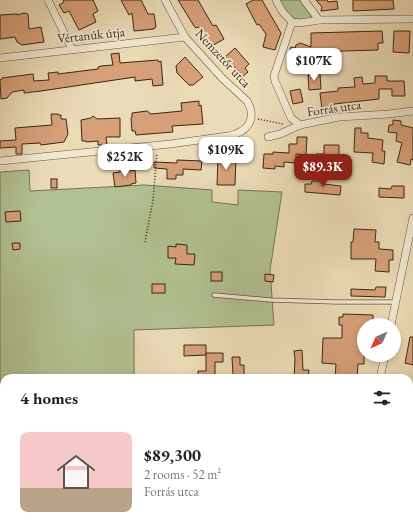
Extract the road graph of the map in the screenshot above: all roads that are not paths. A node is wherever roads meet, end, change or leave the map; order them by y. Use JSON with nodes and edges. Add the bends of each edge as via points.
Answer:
{"nodes":[{"id":1,"x":48,"y":0,"type":"edge"},
{"id":2,"x":165,"y":0,"type":"edge"},
{"id":3,"x":276,"y":0,"type":"edge"},
{"id":4,"x":304,"y":0,"type":"edge"},
{"id":5,"x":413,"y":19,"type":"edge"},
{"id":6,"x":319,"y":20,"type":"junction"},
{"id":7,"x":292,"y":22,"type":"junction"},
{"id":8,"x":185,"y":37,"type":"junction"},
{"id":9,"x":72,"y":49,"type":"junction"},
{"id":10,"x":0,"y":58,"type":"edge"},
{"id":11,"x":413,"y":110,"type":"edge"},
{"id":12,"x":300,"y":125,"type":"junction"},
{"id":13,"x":268,"y":137,"type":"dead end"},
{"id":14,"x":0,"y":161,"type":"edge"},
{"id":15,"x":413,"y":219,"type":"edge"},
{"id":16,"x":214,"y":295,"type":"dead end"},
{"id":17,"x":396,"y":302,"type":"junction"},
{"id":18,"x":393,"y":318,"type":"edge"},
{"id":19,"x":383,"y":362,"type":"edge"},
{"id":20,"x":382,"y":374,"type":"edge"}],
"edges":[{"from":1,"to":9,"type":"street"},
{"from":2,"to":8,"type":"street","name":"Nemzetőr utca"},
{"from":3,"to":7,"type":"street"},
{"from":4,"to":6,"type":"street"},
{"from":5,"to":6,"type":"street"},
{"from":6,"to":7,"type":"street"},
{"from":7,"to":12,"type":"street","name":"Forrás utca","via":[[274,76],[291,118]]},
{"from":8,"to":9,"type":"street","name":"Vértanúk útja"},
{"from":8,"to":14,"type":"street","name":"Nemzetőr utca","via":[[250,106],[252,118],[248,126],[241,131],[228,136],[157,146]]},
{"from":9,"to":10,"type":"street","name":"Vértanúk útja"},
{"from":11,"to":12,"type":"street","name":"Forrás utca","via":[[339,117]]},
{"from":12,"to":13,"type":"street"},
{"from":15,"to":17,"type":"street"},
{"from":16,"to":17,"type":"lane","via":[[271,300]]},
{"from":17,"to":18,"type":"street"},
{"from":19,"to":20,"type":"street"}]}
